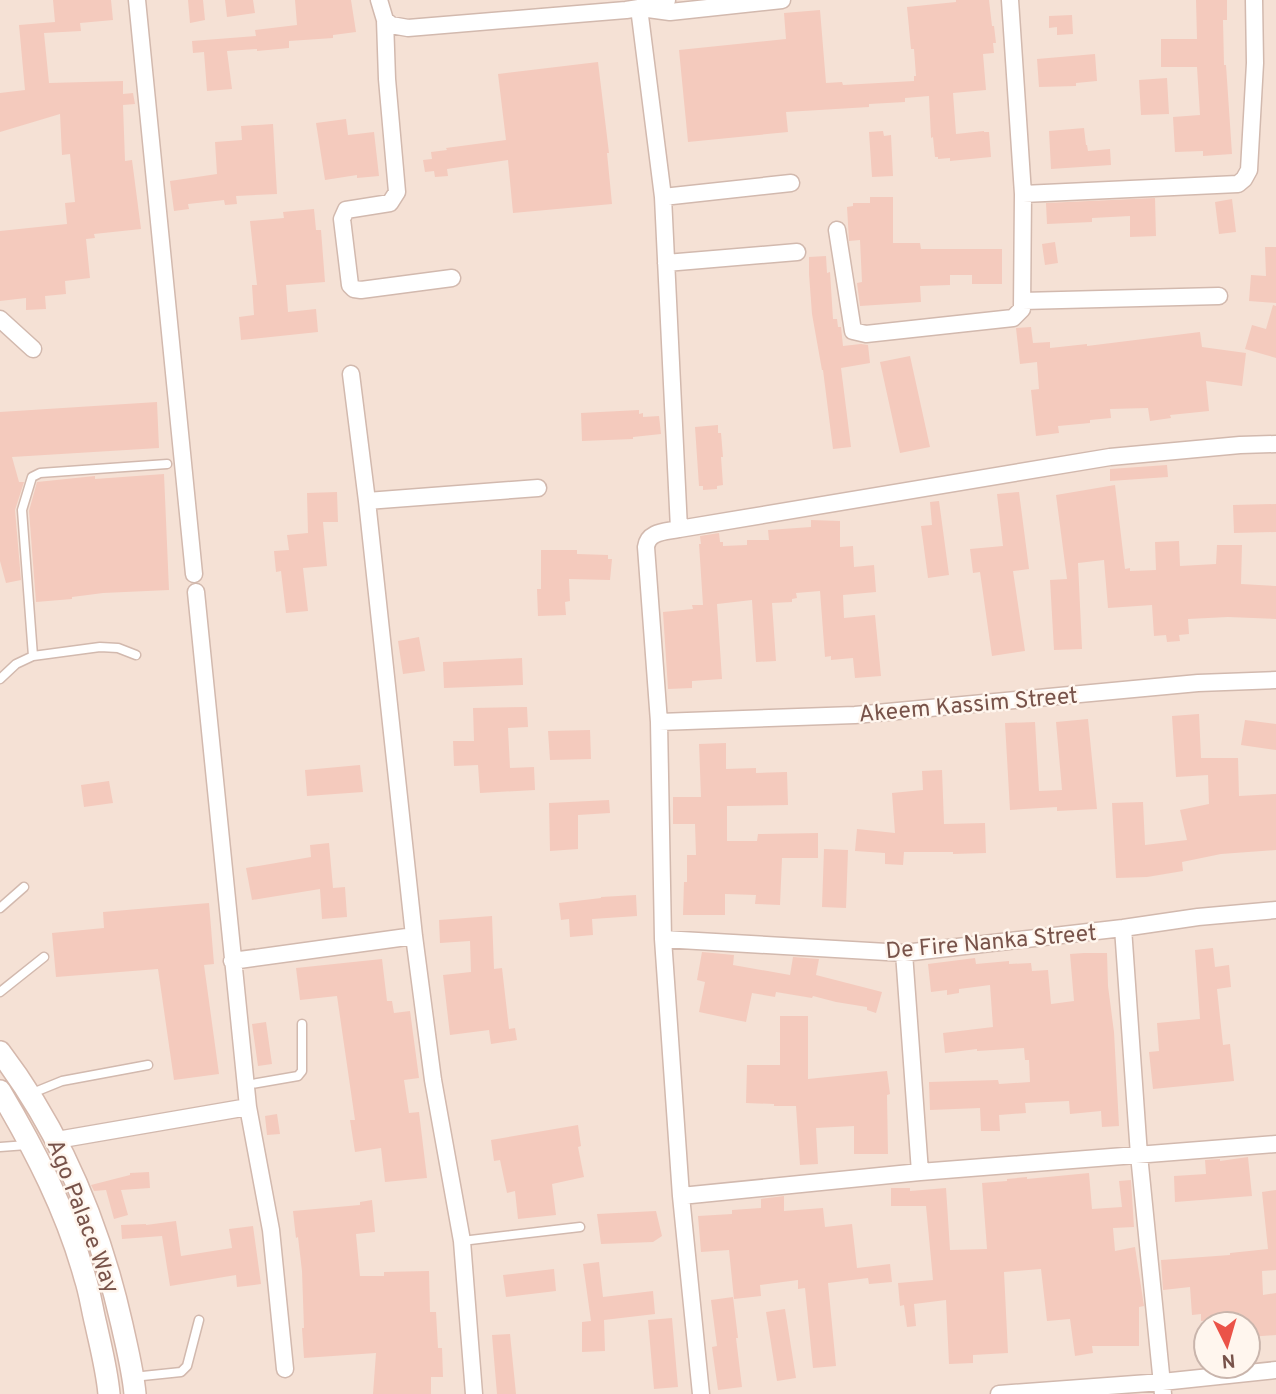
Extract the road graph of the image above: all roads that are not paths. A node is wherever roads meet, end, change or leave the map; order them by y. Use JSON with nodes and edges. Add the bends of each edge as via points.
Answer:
{"nodes":[{"id":1,"x":137,"y":0,"type":"edge"},
{"id":2,"x":379,"y":0,"type":"edge"},
{"id":3,"x":667,"y":0,"type":"edge"},
{"id":4,"x":782,"y":0,"type":"edge"},
{"id":5,"x":1010,"y":0,"type":"edge"},
{"id":6,"x":1254,"y":0,"type":"edge"},
{"id":7,"x":630,"y":6,"type":"edge"},
{"id":8,"x":385,"y":20,"type":"junction"},
{"id":9,"x":791,"y":183,"type":"dead end"},
{"id":10,"x":1023,"y":194,"type":"junction"},
{"id":11,"x":663,"y":197,"type":"junction"},
{"id":12,"x":837,"y":230,"type":"dead end"},
{"id":13,"x":797,"y":252,"type":"dead end"},
{"id":14,"x":666,"y":263,"type":"junction"},
{"id":15,"x":452,"y":278,"type":"dead end"},
{"id":16,"x":1219,"y":296,"type":"dead end"},
{"id":17,"x":1022,"y":301,"type":"junction"},
{"id":18,"x":0,"y":319,"type":"edge"},
{"id":19,"x":33,"y":349,"type":"dead end"},
{"id":20,"x":351,"y":374,"type":"dead end"},
{"id":21,"x":1276,"y":444,"type":"edge"},
{"id":22,"x":167,"y":464,"type":"dead end"},
{"id":23,"x":538,"y":488,"type":"dead end"},
{"id":24,"x":367,"y":501,"type":"junction"},
{"id":25,"x":679,"y":529,"type":"junction"},
{"id":26,"x":194,"y":574,"type":"dead end"},
{"id":27,"x":196,"y":592,"type":"dead end"},
{"id":28,"x":136,"y":655,"type":"dead end"},
{"id":29,"x":33,"y":656,"type":"junction"},
{"id":30,"x":0,"y":679,"type":"edge"},
{"id":31,"x":1276,"y":680,"type":"edge"},
{"id":32,"x":659,"y":722,"type":"junction"},
{"id":33,"x":24,"y":887,"type":"dead end"},
{"id":34,"x":0,"y":908,"type":"edge"},
{"id":35,"x":1276,"y":910,"type":"edge"},
{"id":36,"x":1123,"y":928,"type":"junction"},
{"id":37,"x":414,"y":936,"type":"junction"},
{"id":38,"x":663,"y":939,"type":"junction"},
{"id":39,"x":904,"y":953,"type":"junction"},
{"id":40,"x":44,"y":957,"type":"dead end"},
{"id":41,"x":232,"y":961,"type":"junction"},
{"id":42,"x":0,"y":992,"type":"edge"},
{"id":43,"x":302,"y":1024,"type":"dead end"},
{"id":44,"x":0,"y":1052,"type":"edge"},
{"id":45,"x":148,"y":1065,"type":"dead end"},
{"id":46,"x":246,"y":1085,"type":"junction"},
{"id":47,"x":0,"y":1092,"type":"edge"},
{"id":48,"x":30,"y":1094,"type":"junction"},
{"id":49,"x":248,"y":1107,"type":"junction"},
{"id":50,"x":57,"y":1140,"type":"junction"},
{"id":51,"x":30,"y":1144,"type":"junction"},
{"id":52,"x":1276,"y":1144,"type":"edge"},
{"id":53,"x":0,"y":1147,"type":"edge"},
{"id":54,"x":1139,"y":1155,"type":"junction"},
{"id":55,"x":920,"y":1172,"type":"junction"},
{"id":56,"x":681,"y":1196,"type":"junction"},
{"id":57,"x":580,"y":1227,"type":"dead end"},
{"id":58,"x":462,"y":1241,"type":"junction"},
{"id":59,"x":199,"y":1320,"type":"dead end"},
{"id":60,"x":285,"y":1369,"type":"dead end"},
{"id":61,"x":1276,"y":1370,"type":"edge"},
{"id":62,"x":134,"y":1385,"type":"edge"},
{"id":63,"x":1163,"y":1388,"type":"edge"},
{"id":64,"x":109,"y":1394,"type":"edge"},
{"id":65,"x":474,"y":1394,"type":"edge"},
{"id":66,"x":701,"y":1394,"type":"edge"},
{"id":67,"x":999,"y":1394,"type":"edge"}],
"edges":[{"from":1,"to":26,"type":"street"},
{"from":2,"to":8,"type":"street"},
{"from":3,"to":7,"type":"street"},
{"from":4,"to":7,"type":"street","via":[[670,12]]},
{"from":5,"to":10,"type":"street"},
{"from":6,"to":10,"type":"street","via":[[1255,77],[1249,170],[1244,179],[1238,184]]},
{"from":7,"to":8,"type":"street","via":[[408,28]]},
{"from":7,"to":11,"type":"street"},
{"from":8,"to":15,"type":"street","via":[[397,192],[390,203],[346,210],[342,219],[350,285],[362,290]]},
{"from":9,"to":11,"type":"street"},
{"from":10,"to":17,"type":"street"},
{"from":11,"to":14,"type":"street"},
{"from":12,"to":17,"type":"street","via":[[853,331],[866,334],[1013,318],[1022,309]]},
{"from":13,"to":14,"type":"street"},
{"from":14,"to":25,"type":"street"},
{"from":16,"to":17,"type":"street"},
{"from":18,"to":19,"type":"street"},
{"from":20,"to":24,"type":"street"},
{"from":21,"to":25,"type":"street","via":[[1110,457]]},
{"from":22,"to":29,"type":"lane","via":[[32,477],[22,510]]},
{"from":23,"to":24,"type":"street"},
{"from":24,"to":37,"type":"street"},
{"from":25,"to":32,"type":"street","via":[[652,535],[646,547]]},
{"from":27,"to":41,"type":"street"},
{"from":28,"to":29,"type":"lane","via":[[100,647]]},
{"from":29,"to":30,"type":"lane"},
{"from":31,"to":32,"type":"street","name":"Akeem Kassim Street","via":[[855,715]]},
{"from":32,"to":38,"type":"street"},
{"from":33,"to":34,"type":"lane"},
{"from":35,"to":36,"type":"street","name":"De Fire Nanka Street"},
{"from":36,"to":39,"type":"street","name":"De Fire Nanka Street"},
{"from":36,"to":54,"type":"street"},
{"from":37,"to":41,"type":"street"},
{"from":37,"to":58,"type":"street","via":[[433,1080]]},
{"from":38,"to":39,"type":"street","name":"De Fire Nanka Street"},
{"from":38,"to":56,"type":"street"},
{"from":39,"to":55,"type":"street"},
{"from":40,"to":42,"type":"lane"},
{"from":41,"to":46,"type":"street"},
{"from":43,"to":46,"type":"lane","via":[[302,1071],[298,1076]]},
{"from":44,"to":48,"type":"main road","name":"Ago Palace Way"},
{"from":45,"to":48,"type":"lane","via":[[62,1082]]},
{"from":46,"to":49,"type":"street"},
{"from":47,"to":51,"type":"main road","name":"Ago Palace Way"},
{"from":48,"to":50,"type":"main road","name":"Ago Palace Way"},
{"from":49,"to":50,"type":"street"},
{"from":49,"to":60,"type":"street","via":[[271,1230]]},
{"from":50,"to":62,"type":"main road","name":"Ago Palace Way","via":[[106,1263]]},
{"from":51,"to":53,"type":"lane"},
{"from":51,"to":64,"type":"main road","name":"Ago Palace Way","via":[[85,1278]]},
{"from":52,"to":54,"type":"street"},
{"from":54,"to":55,"type":"street"},
{"from":54,"to":63,"type":"street"},
{"from":55,"to":56,"type":"street"},
{"from":56,"to":66,"type":"street"},
{"from":57,"to":58,"type":"lane"},
{"from":58,"to":65,"type":"street"},
{"from":59,"to":62,"type":"lane","via":[[187,1366],[181,1372]]},
{"from":61,"to":63,"type":"street"},
{"from":63,"to":67,"type":"street"}]}
